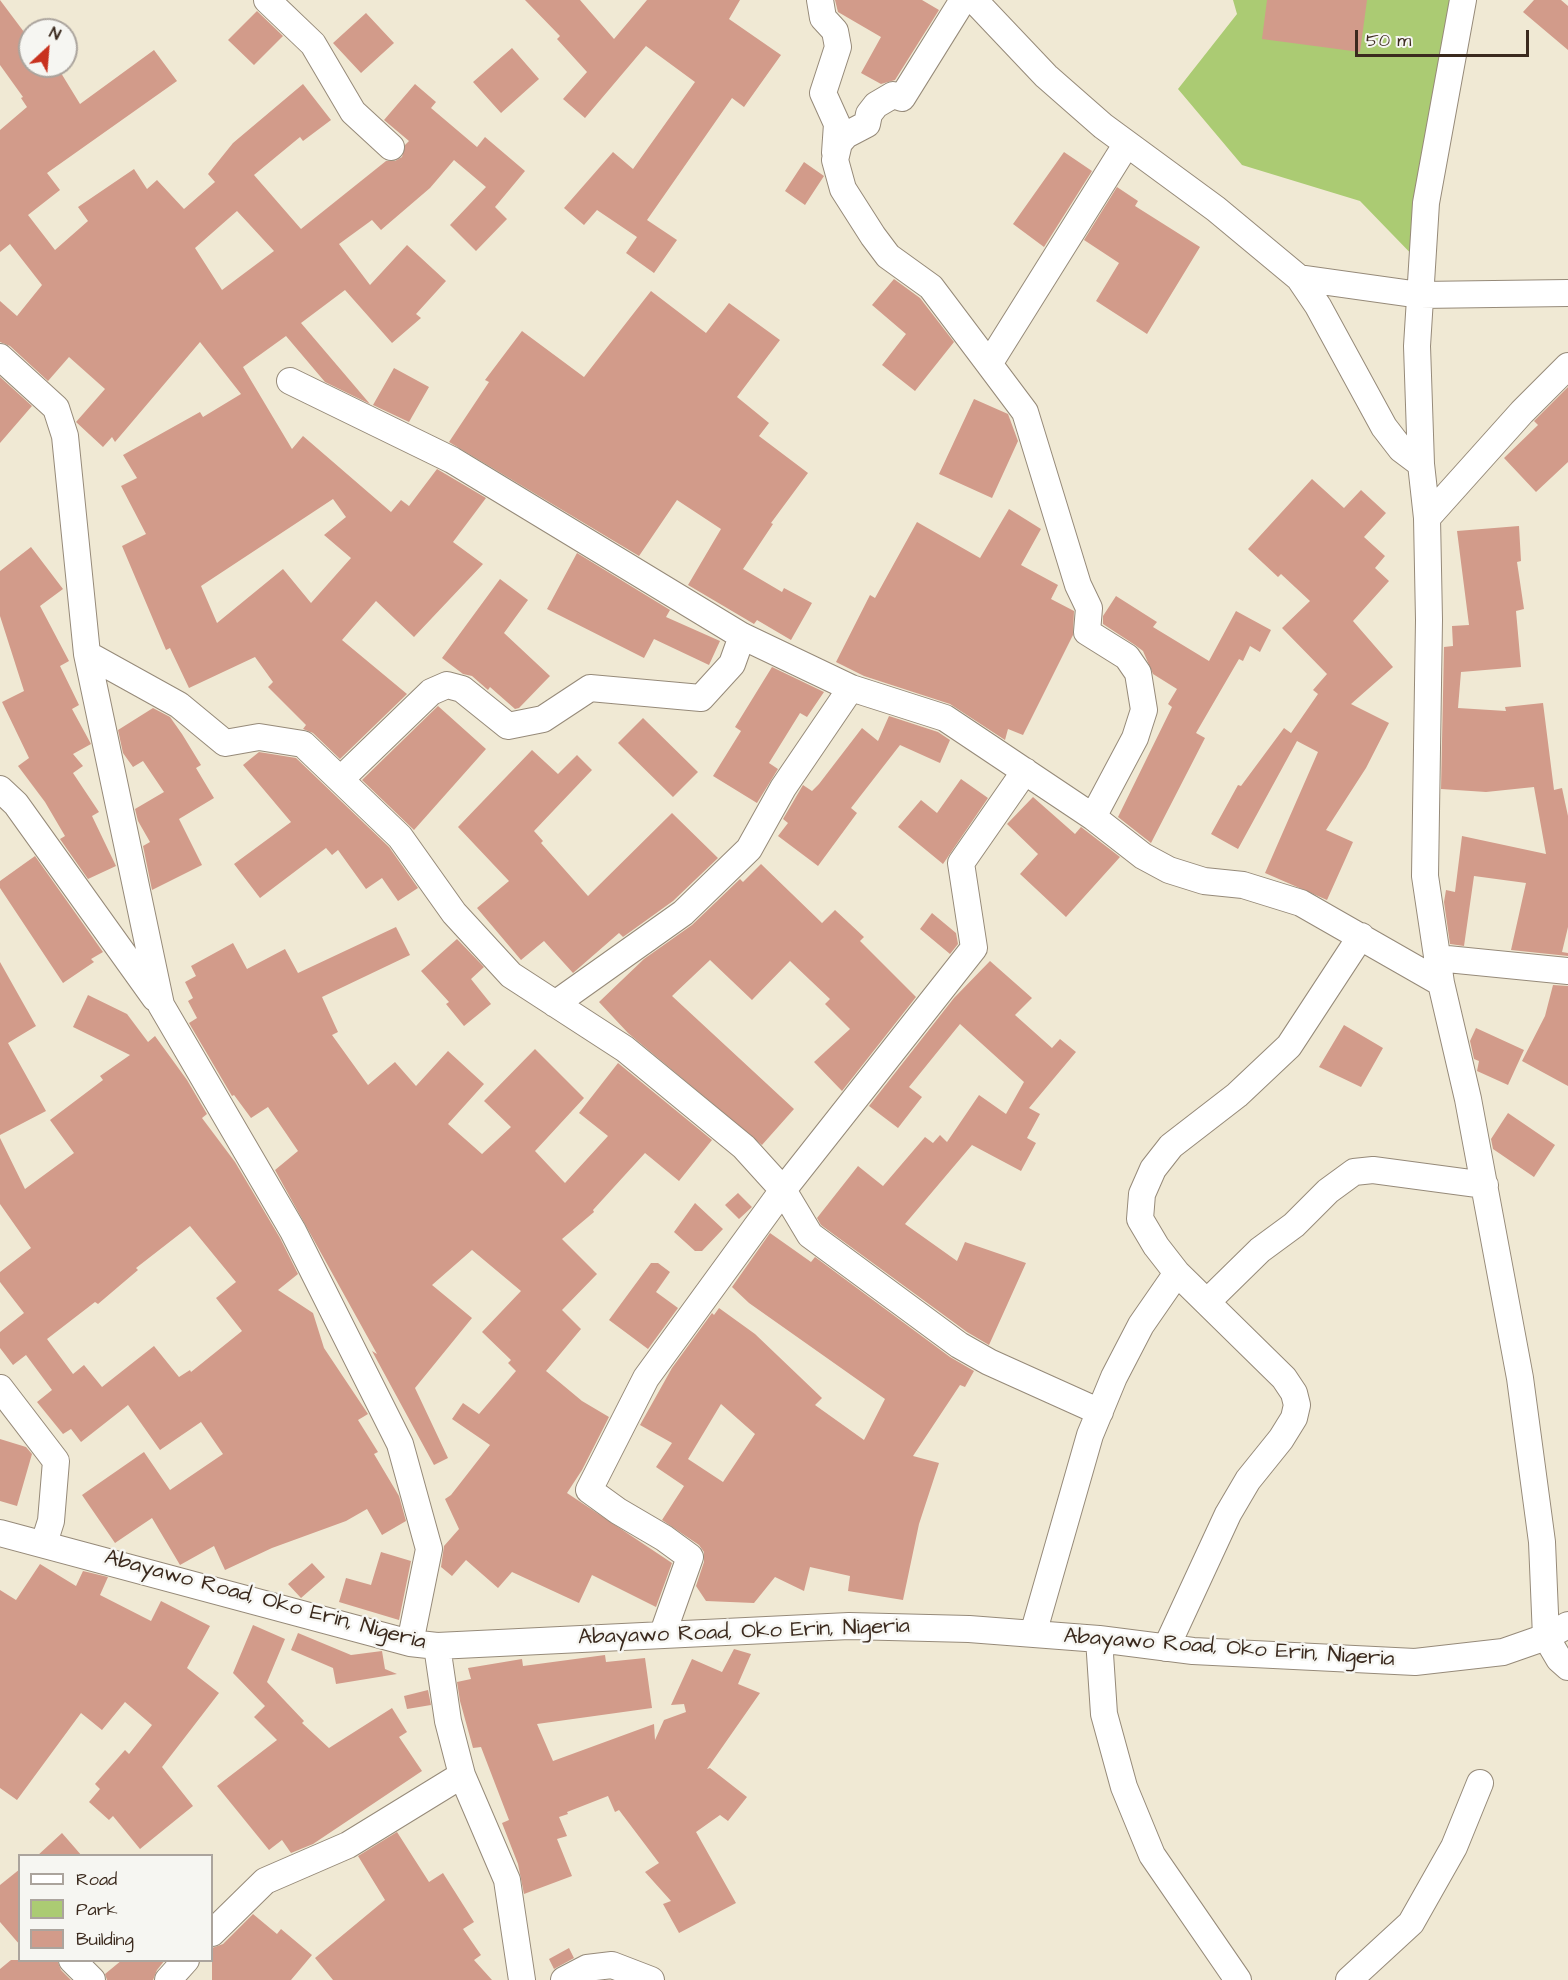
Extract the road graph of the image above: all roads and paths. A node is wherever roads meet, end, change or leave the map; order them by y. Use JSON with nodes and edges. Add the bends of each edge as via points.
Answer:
{"nodes":[{"id":1,"x":267,"y":0,"type":"edge"},
{"id":2,"x":820,"y":0,"type":"edge"},
{"id":3,"x":963,"y":0,"type":"edge"},
{"id":4,"x":974,"y":0,"type":"edge"},
{"id":5,"x":1463,"y":0,"type":"edge"},
{"id":6,"x":1126,"y":145,"type":"junction"},
{"id":7,"x":391,"y":147,"type":"dead end"},
{"id":8,"x":835,"y":160,"type":"junction"},
{"id":9,"x":1299,"y":278,"type":"junction"},
{"id":10,"x":1568,"y":293,"type":"edge"},
{"id":11,"x":1420,"y":295,"type":"junction"},
{"id":12,"x":0,"y":357,"type":"edge"},
{"id":13,"x":989,"y":364,"type":"junction"},
{"id":14,"x":1568,"y":366,"type":"edge"},
{"id":15,"x":290,"y":381,"type":"dead end"},
{"id":16,"x":1421,"y":464,"type":"junction"},
{"id":17,"x":1427,"y":518,"type":"junction"},
{"id":18,"x":742,"y":636,"type":"junction"},
{"id":19,"x":87,"y":654,"type":"junction"},
{"id":20,"x":851,"y":688,"type":"junction"},
{"id":21,"x":1025,"y":771,"type":"junction"},
{"id":22,"x":342,"y":778,"type":"junction"},
{"id":23,"x":0,"y":789,"type":"edge"},
{"id":24,"x":1093,"y":817,"type":"junction"},
{"id":25,"x":1360,"y":936,"type":"junction"},
{"id":26,"x":1439,"y":970,"type":"junction"},
{"id":27,"x":1568,"y":971,"type":"edge"},
{"id":28,"x":555,"y":1004,"type":"junction"},
{"id":29,"x":161,"y":1005,"type":"junction"},
{"id":30,"x":1485,"y":1185,"type":"junction"},
{"id":31,"x":783,"y":1190,"type":"junction"},
{"id":32,"x":1177,"y":1273,"type":"junction"},
{"id":33,"x":1208,"y":1301,"type":"junction"},
{"id":34,"x":0,"y":1388,"type":"edge"},
{"id":35,"x":1100,"y":1412,"type":"junction"},
{"id":36,"x":0,"y":1533,"type":"edge"},
{"id":37,"x":44,"y":1543,"type":"junction"},
{"id":38,"x":1568,"y":1625,"type":"edge"},
{"id":39,"x":663,"y":1633,"type":"junction"},
{"id":40,"x":1033,"y":1634,"type":"junction"},
{"id":41,"x":1546,"y":1637,"type":"junction"},
{"id":42,"x":1099,"y":1639,"type":"junction"},
{"id":43,"x":410,"y":1643,"type":"junction"},
{"id":44,"x":437,"y":1646,"type":"junction"},
{"id":45,"x":1166,"y":1647,"type":"junction"},
{"id":46,"x":1568,"y":1667,"type":"edge"},
{"id":47,"x":462,"y":1775,"type":"junction"},
{"id":48,"x":1480,"y":1784,"type":"dead end"},
{"id":49,"x":213,"y":1932,"type":"edge"},
{"id":50,"x":74,"y":1962,"type":"edge"},
{"id":51,"x":184,"y":1962,"type":"edge"},
{"id":52,"x":92,"y":1980,"type":"edge"},
{"id":53,"x":168,"y":1980,"type":"edge"},
{"id":54,"x":522,"y":1980,"type":"edge"},
{"id":55,"x":564,"y":1980,"type":"edge"},
{"id":56,"x":651,"y":1980,"type":"edge"},
{"id":57,"x":1238,"y":1980,"type":"edge"},
{"id":58,"x":1349,"y":1980,"type":"edge"}],
"edges":[{"from":1,"to":7,"type":"street","via":[[313,44],[353,112]]},
{"from":2,"to":8,"type":"street","via":[[823,18],[835,31],[838,47],[823,93],[837,124]]},
{"from":3,"to":8,"type":"street","via":[[902,98],[893,95],[876,105],[867,124],[839,143]]},
{"from":4,"to":6,"type":"street","via":[[1046,76]]},
{"from":5,"to":11,"type":"street","via":[[1426,203]]},
{"from":6,"to":9,"type":"street","via":[[1216,209]]},
{"from":6,"to":13,"type":"street"},
{"from":8,"to":13,"type":"street","via":[[843,189],[888,256],[931,287]]},
{"from":9,"to":11,"type":"street"},
{"from":9,"to":16,"type":"street","via":[[1384,427],[1401,449]]},
{"from":10,"to":11,"type":"street"},
{"from":11,"to":16,"type":"street","via":[[1417,346]]},
{"from":12,"to":19,"type":"street","via":[[56,408],[65,436]]},
{"from":13,"to":24,"type":"street","via":[[1026,412],[1078,585],[1089,608],[1087,632],[1127,657],[1138,673],[1144,710],[1135,738]]},
{"from":14,"to":17,"type":"street"},
{"from":15,"to":18,"type":"street","via":[[452,460]]},
{"from":16,"to":17,"type":"street"},
{"from":17,"to":26,"type":"street","via":[[1425,876]]},
{"from":18,"to":20,"type":"street"},
{"from":18,"to":22,"type":"street","via":[[732,664],[702,698],[590,688],[543,719],[508,726],[462,688],[447,685],[432,692]]},
{"from":19,"to":22,"type":"street","via":[[179,705],[225,743],[259,737],[303,744]]},
{"from":19,"to":29,"type":"street"},
{"from":20,"to":21,"type":"street","via":[[945,718]]},
{"from":20,"to":28,"type":"street","via":[[783,788],[749,849],[683,914]]},
{"from":21,"to":24,"type":"street"},
{"from":21,"to":31,"type":"street","via":[[961,863],[974,948]]},
{"from":22,"to":28,"type":"street","via":[[400,837],[454,913],[511,975]]},
{"from":23,"to":29,"type":"street","via":[[15,804]]},
{"from":24,"to":25,"type":"street","via":[[1168,870],[1204,881],[1243,885],[1301,903]]},
{"from":25,"to":26,"type":"street"},
{"from":25,"to":32,"type":"street","via":[[1289,1046],[1237,1095],[1171,1146],[1154,1169],[1142,1194],[1140,1219]]},
{"from":26,"to":27,"type":"street"},
{"from":26,"to":30,"type":"street"},
{"from":28,"to":31,"type":"street","via":[[626,1049],[744,1147]]},
{"from":29,"to":43,"type":"street","via":[[293,1231],[400,1444],[429,1549]]},
{"from":30,"to":33,"type":"street","via":[[1373,1170],[1354,1172],[1260,1250]]},
{"from":30,"to":41,"type":"street","via":[[1520,1378],[1542,1542]]},
{"from":31,"to":35,"type":"street","via":[[810,1235],[959,1345]]},
{"from":31,"to":39,"type":"street","via":[[646,1378],[589,1490],[690,1557]]},
{"from":32,"to":33,"type":"street"},
{"from":32,"to":35,"type":"street","via":[[1141,1325]]},
{"from":33,"to":45,"type":"street","via":[[1284,1378],[1297,1405],[1281,1439],[1248,1480],[1228,1514]]},
{"from":34,"to":37,"type":"street","via":[[56,1461],[51,1521]]},
{"from":35,"to":40,"type":"street"},
{"from":36,"to":37,"type":"street","name":"Abayawo Road, Oko Erin, Nigeria"},
{"from":37,"to":43,"type":"street","name":"Abayawo Road, Oko Erin, Nigeria"},
{"from":38,"to":41,"type":"street","name":"Abayawo Road, Oko Erin, Nigeria"},
{"from":39,"to":40,"type":"street","name":"Abayawo Road, Oko Erin, Nigeria","via":[[849,1626]]},
{"from":39,"to":44,"type":"street","name":"Abayawo Road, Oko Erin, Nigeria"},
{"from":40,"to":42,"type":"street","name":"Abayawo Road, Oko Erin, Nigeria"},
{"from":41,"to":45,"type":"street","name":"Abayawo Road, Oko Erin, Nigeria","via":[[1503,1652],[1415,1662]]},
{"from":41,"to":46,"type":"street"},
{"from":42,"to":45,"type":"street","name":"Abayawo Road, Oko Erin, Nigeria"},
{"from":42,"to":57,"type":"street","via":[[1104,1714],[1124,1787],[1152,1855]]},
{"from":43,"to":44,"type":"street","name":"Abayawo Road, Oko Erin, Nigeria"},
{"from":44,"to":47,"type":"street","via":[[448,1720]]},
{"from":47,"to":49,"type":"street","via":[[348,1845],[265,1881]]},
{"from":47,"to":54,"type":"street","via":[[507,1880]]},
{"from":48,"to":58,"type":"street","via":[[1454,1848],[1411,1923]]},
{"from":50,"to":52,"type":"street"},
{"from":51,"to":53,"type":"street"},
{"from":55,"to":56,"type":"street","via":[[587,1968],[612,1965]]}]}
